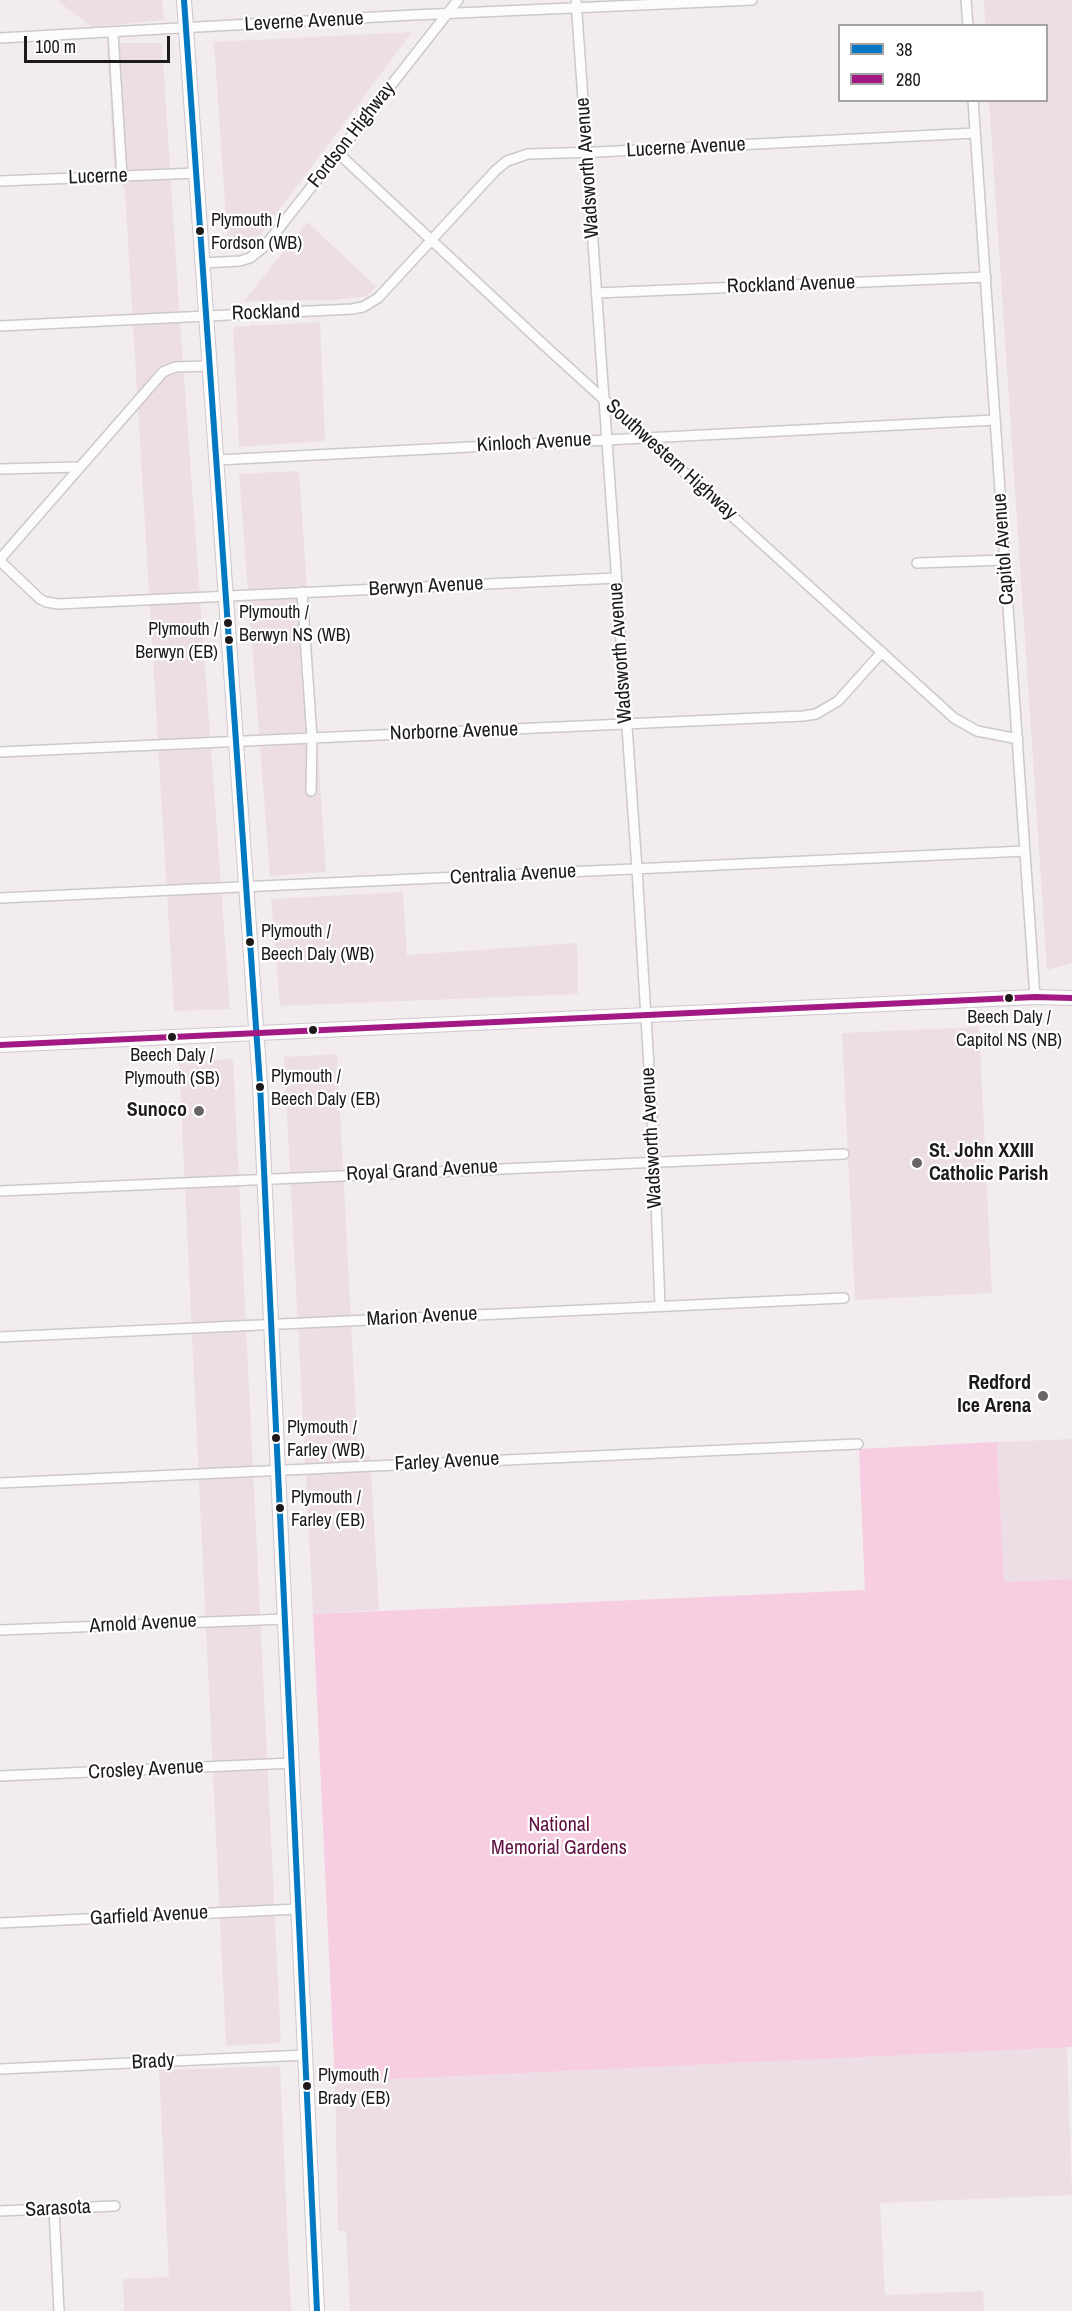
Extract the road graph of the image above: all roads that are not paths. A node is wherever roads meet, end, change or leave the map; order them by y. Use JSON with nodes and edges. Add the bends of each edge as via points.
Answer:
{"nodes":[{"id":1,"x":184,"y":0,"type":"edge"},
{"id":2,"x":458,"y":0,"type":"edge"},
{"id":3,"x":752,"y":0,"type":"edge"},
{"id":4,"x":966,"y":0,"type":"edge"},
{"id":5,"x":576,"y":4,"type":"edge"},
{"id":6,"x":447,"y":15,"type":"junction"},
{"id":7,"x":968,"y":24,"type":"edge"},
{"id":8,"x":186,"y":29,"type":"junction"},
{"id":9,"x":112,"y":33,"type":"junction"},
{"id":10,"x":0,"y":38,"type":"edge"},
{"id":11,"x":973,"y":102,"type":"edge"},
{"id":12,"x":975,"y":133,"type":"junction"},
{"id":13,"x":586,"y":151,"type":"junction"},
{"id":14,"x":338,"y":153,"type":"junction"},
{"id":15,"x":196,"y":173,"type":"junction"},
{"id":16,"x":122,"y":176,"type":"junction"},
{"id":17,"x":0,"y":181,"type":"edge"},
{"id":18,"x":432,"y":240,"type":"junction"},
{"id":19,"x":203,"y":263,"type":"junction"},
{"id":20,"x":986,"y":276,"type":"junction"},
{"id":21,"x":596,"y":293,"type":"junction"},
{"id":22,"x":206,"y":315,"type":"junction"},
{"id":23,"x":0,"y":326,"type":"edge"},
{"id":24,"x":209,"y":366,"type":"junction"},
{"id":25,"x":604,"y":399,"type":"junction"},
{"id":26,"x":995,"y":420,"type":"junction"},
{"id":27,"x":648,"y":438,"type":"junction"},
{"id":28,"x":607,"y":440,"type":"junction"},
{"id":29,"x":217,"y":460,"type":"junction"},
{"id":30,"x":79,"y":467,"type":"junction"},
{"id":31,"x":0,"y":469,"type":"edge"},
{"id":32,"x":0,"y":560,"type":"edge"},
{"id":33,"x":1005,"y":560,"type":"junction"},
{"id":34,"x":917,"y":563,"type":"dead end"},
{"id":35,"x":616,"y":578,"type":"junction"},
{"id":36,"x":302,"y":592,"type":"junction"},
{"id":37,"x":226,"y":595,"type":"junction"},
{"id":38,"x":882,"y":652,"type":"junction"},
{"id":39,"x":626,"y":724,"type":"junction"},
{"id":40,"x":312,"y":738,"type":"junction"},
{"id":41,"x":1018,"y":739,"type":"junction"},
{"id":42,"x":237,"y":741,"type":"junction"},
{"id":43,"x":0,"y":752,"type":"edge"},
{"id":44,"x":311,"y":791,"type":"dead end"},
{"id":45,"x":1025,"y":851,"type":"junction"},
{"id":46,"x":637,"y":869,"type":"junction"},
{"id":47,"x":247,"y":887,"type":"junction"},
{"id":48,"x":0,"y":898,"type":"edge"},
{"id":49,"x":1035,"y":997,"type":"junction"},
{"id":50,"x":1072,"y":998,"type":"edge"},
{"id":51,"x":646,"y":1014,"type":"junction"},
{"id":52,"x":257,"y":1034,"type":"junction"},
{"id":53,"x":0,"y":1045,"type":"edge"},
{"id":54,"x":844,"y":1154,"type":"dead end"},
{"id":55,"x":654,"y":1161,"type":"junction"},
{"id":56,"x":264,"y":1179,"type":"junction"},
{"id":57,"x":0,"y":1191,"type":"edge"},
{"id":58,"x":844,"y":1298,"type":"dead end"},
{"id":59,"x":660,"y":1306,"type":"junction"},
{"id":60,"x":272,"y":1324,"type":"junction"},
{"id":61,"x":0,"y":1337,"type":"edge"},
{"id":62,"x":858,"y":1444,"type":"dead end"},
{"id":63,"x":279,"y":1470,"type":"junction"},
{"id":64,"x":0,"y":1483,"type":"edge"},
{"id":65,"x":285,"y":1619,"type":"junction"},
{"id":66,"x":0,"y":1630,"type":"edge"},
{"id":67,"x":292,"y":1763,"type":"junction"},
{"id":68,"x":0,"y":1776,"type":"edge"},
{"id":69,"x":298,"y":1909,"type":"junction"},
{"id":70,"x":0,"y":1923,"type":"edge"},
{"id":71,"x":305,"y":2055,"type":"junction"},
{"id":72,"x":0,"y":2069,"type":"edge"},
{"id":73,"x":115,"y":2206,"type":"dead end"},
{"id":74,"x":54,"y":2209,"type":"junction"},
{"id":75,"x":0,"y":2211,"type":"edge"},
{"id":76,"x":59,"y":2311,"type":"edge"},
{"id":77,"x":317,"y":2311,"type":"edge"}],
"edges":[{"from":1,"to":8,"type":"main road"},
{"from":2,"to":6,"type":"street","name":"Fordson Highway"},
{"from":3,"to":5,"type":"street","name":"Leverne Avenue"},
{"from":4,"to":7,"type":"street"},
{"from":5,"to":6,"type":"street","name":"Leverne Avenue"},
{"from":5,"to":13,"type":"street","name":"Wadsworth Avenue"},
{"from":6,"to":8,"type":"street","name":"Leverne Avenue"},
{"from":6,"to":14,"type":"street","name":"Fordson Highway"},
{"from":8,"to":9,"type":"street","name":"Leverne Avenue"},
{"from":8,"to":15,"type":"main road"},
{"from":9,"to":10,"type":"street","name":"Leverne Avenue"},
{"from":9,"to":16,"type":"street"},
{"from":11,"to":12,"type":"street","name":"Capitol Avenue"},
{"from":12,"to":13,"type":"street","name":"Lucerne Avenue"},
{"from":12,"to":20,"type":"street","name":"Capitol Avenue"},
{"from":13,"to":18,"type":"street","name":"Lucerne Avenue","via":[[528,154],[507,161]]},
{"from":13,"to":21,"type":"street","name":"Wadsworth Avenue"},
{"from":14,"to":18,"type":"street","name":"Southwestern Highway"},
{"from":14,"to":19,"type":"street","name":"Fordson Highway","via":[[261,251],[240,261]]},
{"from":15,"to":16,"type":"street","name":"Lucerne"},
{"from":15,"to":19,"type":"main road"},
{"from":16,"to":17,"type":"street","name":"Lucerne"},
{"from":18,"to":22,"type":"street","name":"Rockland","via":[[378,298],[363,307]]},
{"from":18,"to":25,"type":"street","name":"Southwestern Highway"},
{"from":19,"to":22,"type":"main road"},
{"from":20,"to":21,"type":"street","name":"Rockland Avenue"},
{"from":20,"to":26,"type":"street","name":"Capitol Avenue"},
{"from":21,"to":25,"type":"street","name":"Wadsworth Avenue"},
{"from":22,"to":23,"type":"street","name":"Rockland"},
{"from":22,"to":24,"type":"main road"},
{"from":24,"to":29,"type":"main road"},
{"from":24,"to":30,"type":"street","via":[[175,367],[163,372]]},
{"from":25,"to":27,"type":"street","name":"Southwestern Highway"},
{"from":25,"to":28,"type":"street","name":"Wadsworth Avenue"},
{"from":26,"to":27,"type":"street","name":"Kinloch Avenue"},
{"from":26,"to":33,"type":"street","name":"Capitol Avenue"},
{"from":27,"to":28,"type":"street","name":"Kinloch Avenue"},
{"from":27,"to":38,"type":"street","name":"Southwestern Highway"},
{"from":28,"to":29,"type":"street","name":"Kinloch Avenue"},
{"from":28,"to":35,"type":"street","name":"Wadsworth Avenue"},
{"from":29,"to":37,"type":"main road"},
{"from":30,"to":31,"type":"street"},
{"from":30,"to":32,"type":"street"},
{"from":32,"to":37,"type":"street","name":"Berwyn Avenue","via":[[40,598],[53,604]]},
{"from":33,"to":34,"type":"street"},
{"from":33,"to":41,"type":"street","name":"Capitol Avenue"},
{"from":35,"to":36,"type":"street","name":"Berwyn Avenue"},
{"from":35,"to":39,"type":"street","name":"Wadsworth Avenue"},
{"from":36,"to":37,"type":"street","name":"Berwyn Avenue"},
{"from":36,"to":40,"type":"street"},
{"from":37,"to":42,"type":"main road"},
{"from":38,"to":39,"type":"street","name":"Norborne Avenue","via":[[838,701],[816,714]]},
{"from":38,"to":41,"type":"street","name":"Southwestern Highway","via":[[962,724]]},
{"from":39,"to":40,"type":"street","name":"Norborne Avenue"},
{"from":39,"to":46,"type":"street","name":"Wadsworth Avenue"},
{"from":40,"to":42,"type":"street","name":"Norborne Avenue"},
{"from":40,"to":44,"type":"street"},
{"from":41,"to":45,"type":"street","name":"Capitol Avenue"},
{"from":42,"to":43,"type":"street","name":"Norborne Avenue"},
{"from":42,"to":47,"type":"main road"},
{"from":45,"to":46,"type":"street","name":"Centralia Avenue"},
{"from":45,"to":49,"type":"street","name":"Capitol Avenue"},
{"from":46,"to":47,"type":"street","name":"Centralia Avenue"},
{"from":46,"to":51,"type":"street","name":"Wadsworth Avenue"},
{"from":47,"to":48,"type":"street","name":"Centralia Avenue"},
{"from":47,"to":52,"type":"main road"},
{"from":49,"to":50,"type":"main road"},
{"from":49,"to":51,"type":"main road"},
{"from":51,"to":52,"type":"main road"},
{"from":51,"to":55,"type":"street","name":"Wadsworth Avenue"},
{"from":52,"to":53,"type":"main road"},
{"from":52,"to":56,"type":"main road"},
{"from":54,"to":55,"type":"street","name":"Royal Grand Avenue"},
{"from":55,"to":56,"type":"street","name":"Royal Grand Avenue"},
{"from":55,"to":59,"type":"street","name":"Wadsworth Avenue"},
{"from":56,"to":57,"type":"street","name":"Royal Grand Avenue"},
{"from":56,"to":60,"type":"main road"},
{"from":58,"to":59,"type":"street","name":"Marion Avenue"},
{"from":59,"to":60,"type":"street","name":"Marion Avenue"},
{"from":60,"to":61,"type":"street","name":"Marion Avenue"},
{"from":60,"to":63,"type":"main road"},
{"from":62,"to":63,"type":"street","name":"Farley Avenue"},
{"from":63,"to":64,"type":"street","name":"Farley Avenue"},
{"from":63,"to":65,"type":"main road"},
{"from":65,"to":66,"type":"street","name":"Arnold Avenue"},
{"from":65,"to":67,"type":"main road"},
{"from":67,"to":68,"type":"street","name":"Crosley Avenue"},
{"from":67,"to":69,"type":"main road"},
{"from":69,"to":70,"type":"street","name":"Garfield Avenue"},
{"from":69,"to":71,"type":"main road"},
{"from":71,"to":72,"type":"street","name":"Brady"},
{"from":71,"to":77,"type":"main road"},
{"from":73,"to":74,"type":"street","name":"Sarasota"},
{"from":74,"to":75,"type":"street","name":"Sarasota"},
{"from":74,"to":76,"type":"street"}]}
